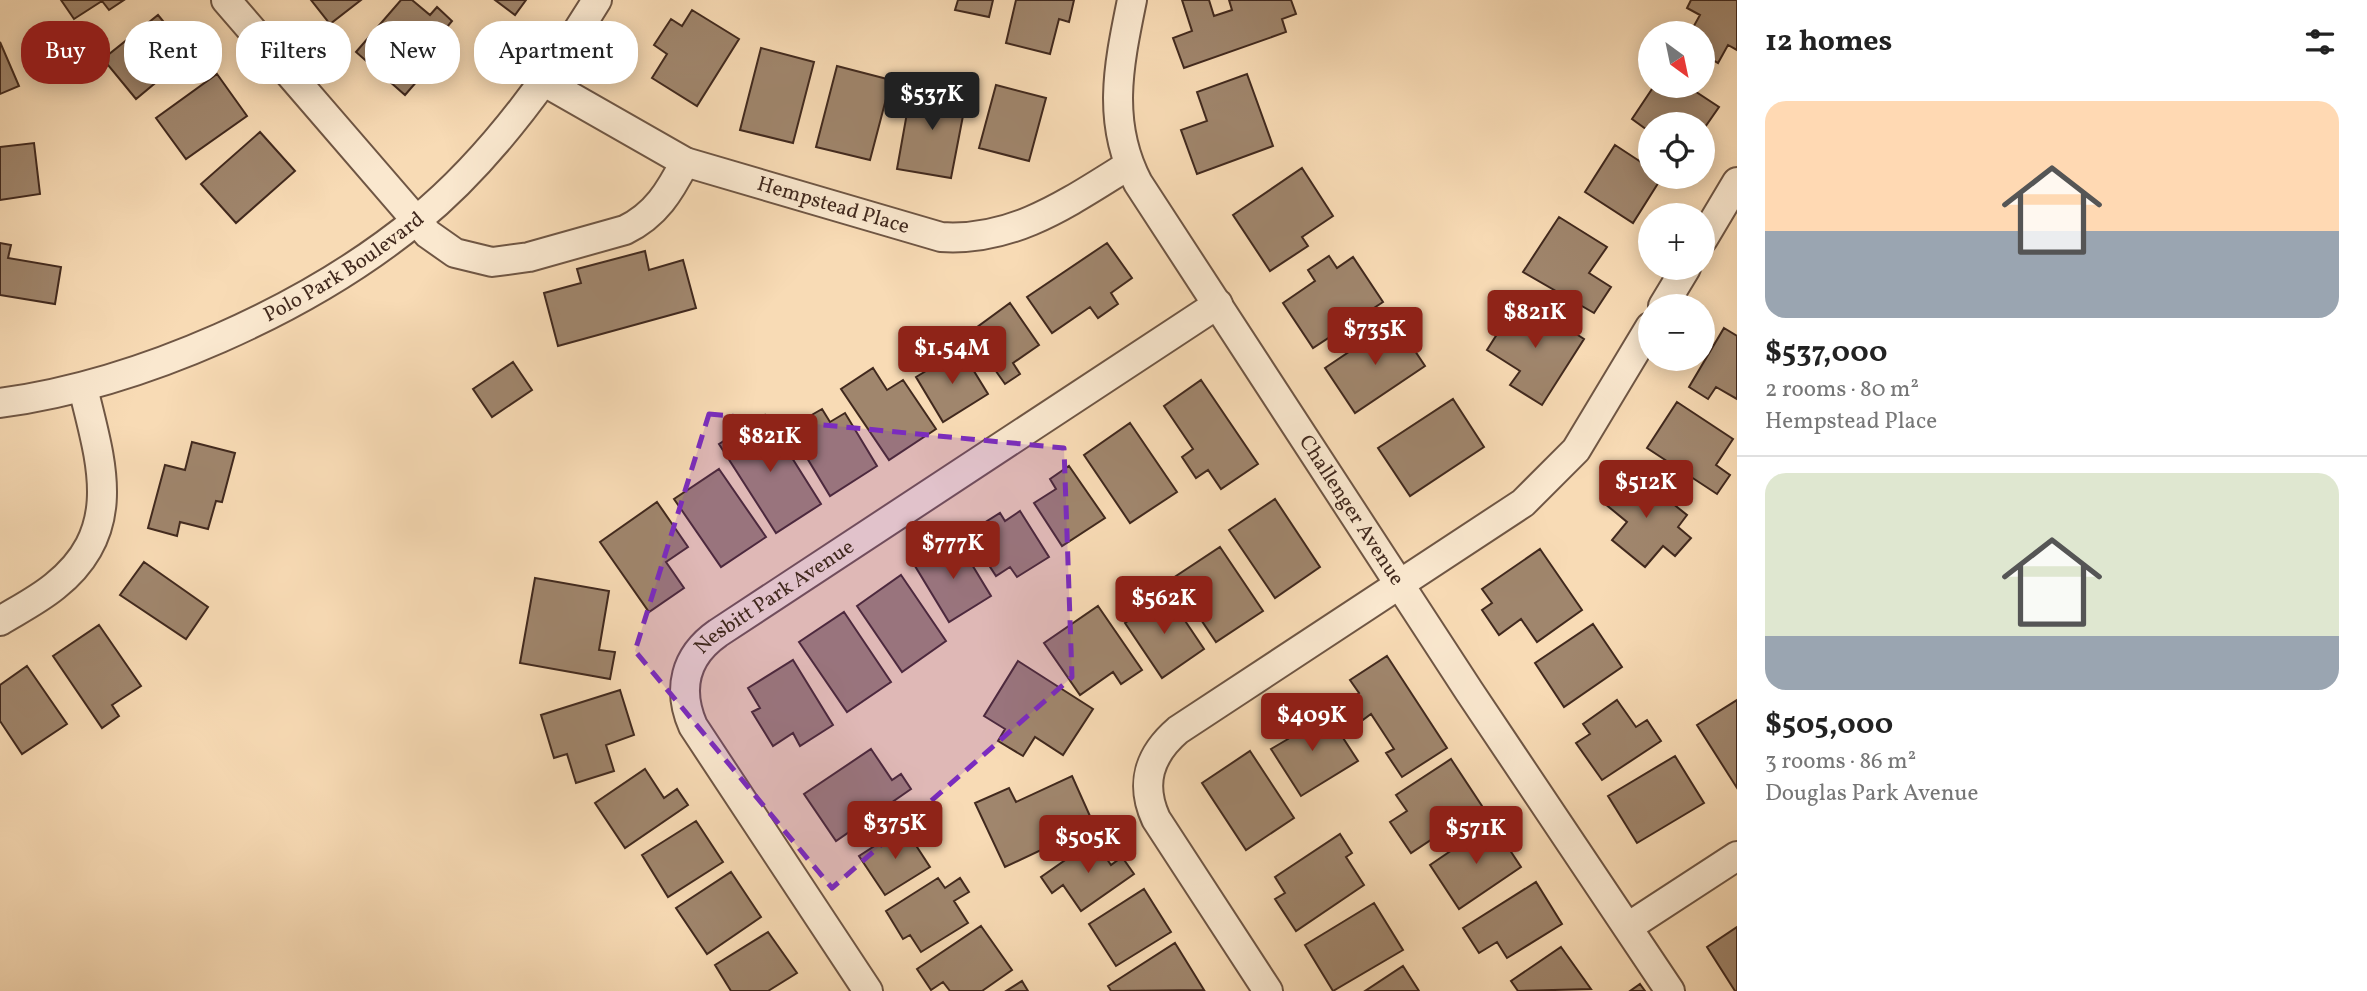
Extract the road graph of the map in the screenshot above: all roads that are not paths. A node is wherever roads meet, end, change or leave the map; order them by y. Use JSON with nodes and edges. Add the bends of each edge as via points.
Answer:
{"nodes":[{"id":1,"x":226,"y":0,"type":"edge"},
{"id":2,"x":597,"y":0,"type":"edge"},
{"id":3,"x":1132,"y":0,"type":"edge"},
{"id":4,"x":583,"y":21,"type":"edge"},
{"id":5,"x":541,"y":84,"type":"edge"},
{"id":6,"x":548,"y":84,"type":"edge"},
{"id":7,"x":685,"y":162,"type":"junction"},
{"id":8,"x":1129,"y":165,"type":"junction"},
{"id":9,"x":1737,"y":182,"type":"edge"},
{"id":10,"x":1715,"y":219,"type":"edge"},
{"id":11,"x":416,"y":221,"type":"junction"},
{"id":12,"x":1218,"y":304,"type":"junction"},
{"id":13,"x":1638,"y":347,"type":"edge"},
{"id":14,"x":83,"y":388,"type":"junction"},
{"id":15,"x":0,"y":403,"type":"edge"},
{"id":16,"x":1402,"y":584,"type":"junction"},
{"id":17,"x":0,"y":621,"type":"edge"},
{"id":18,"x":1737,"y":856,"type":"edge"},
{"id":19,"x":1628,"y":927,"type":"junction"},
{"id":20,"x":867,"y":991,"type":"edge"},
{"id":21,"x":1268,"y":991,"type":"edge"},
{"id":22,"x":1670,"y":991,"type":"edge"}],
"edges":[{"from":1,"to":11,"type":"street"},
{"from":2,"to":4,"type":"street","name":"Polo Park Boulevard"},
{"from":3,"to":8,"type":"street","name":"Challenger Avenue","via":[[1119,63],[1116,108]]},
{"from":5,"to":11,"type":"street","name":"Polo Park Boulevard","via":[[472,167]]},
{"from":6,"to":7,"type":"street","name":"Hempstead Place"},
{"from":7,"to":8,"type":"street","name":"Hempstead Place","via":[[884,222],[962,239],[1021,227]]},
{"from":7,"to":11,"type":"street","via":[[661,204],[639,223],[529,257],[492,262],[466,258],[442,245]]},
{"from":8,"to":12,"type":"street","name":"Challenger Avenue"},
{"from":9,"to":10,"type":"street"},
{"from":11,"to":14,"type":"street","name":"Polo Park Boulevard","via":[[345,269],[251,322],[178,355]]},
{"from":12,"to":16,"type":"street","name":"Challenger Avenue"},
{"from":12,"to":20,"type":"street","name":"Nesbitt Park Avenue","via":[[718,633],[690,663],[684,701],[693,726]]},
{"from":13,"to":16,"type":"street","via":[[1561,468],[1500,521]]},
{"from":14,"to":15,"type":"street","name":"Polo Park Boulevard"},
{"from":14,"to":17,"type":"street","via":[[102,474],[97,532],[66,576]]},
{"from":16,"to":19,"type":"street","name":"Challenger Avenue"},
{"from":16,"to":21,"type":"street","via":[[1178,730],[1166,740],[1151,766],[1147,794],[1156,819]]},
{"from":18,"to":19,"type":"street"},
{"from":19,"to":22,"type":"street","name":"Challenger Avenue"}]}
